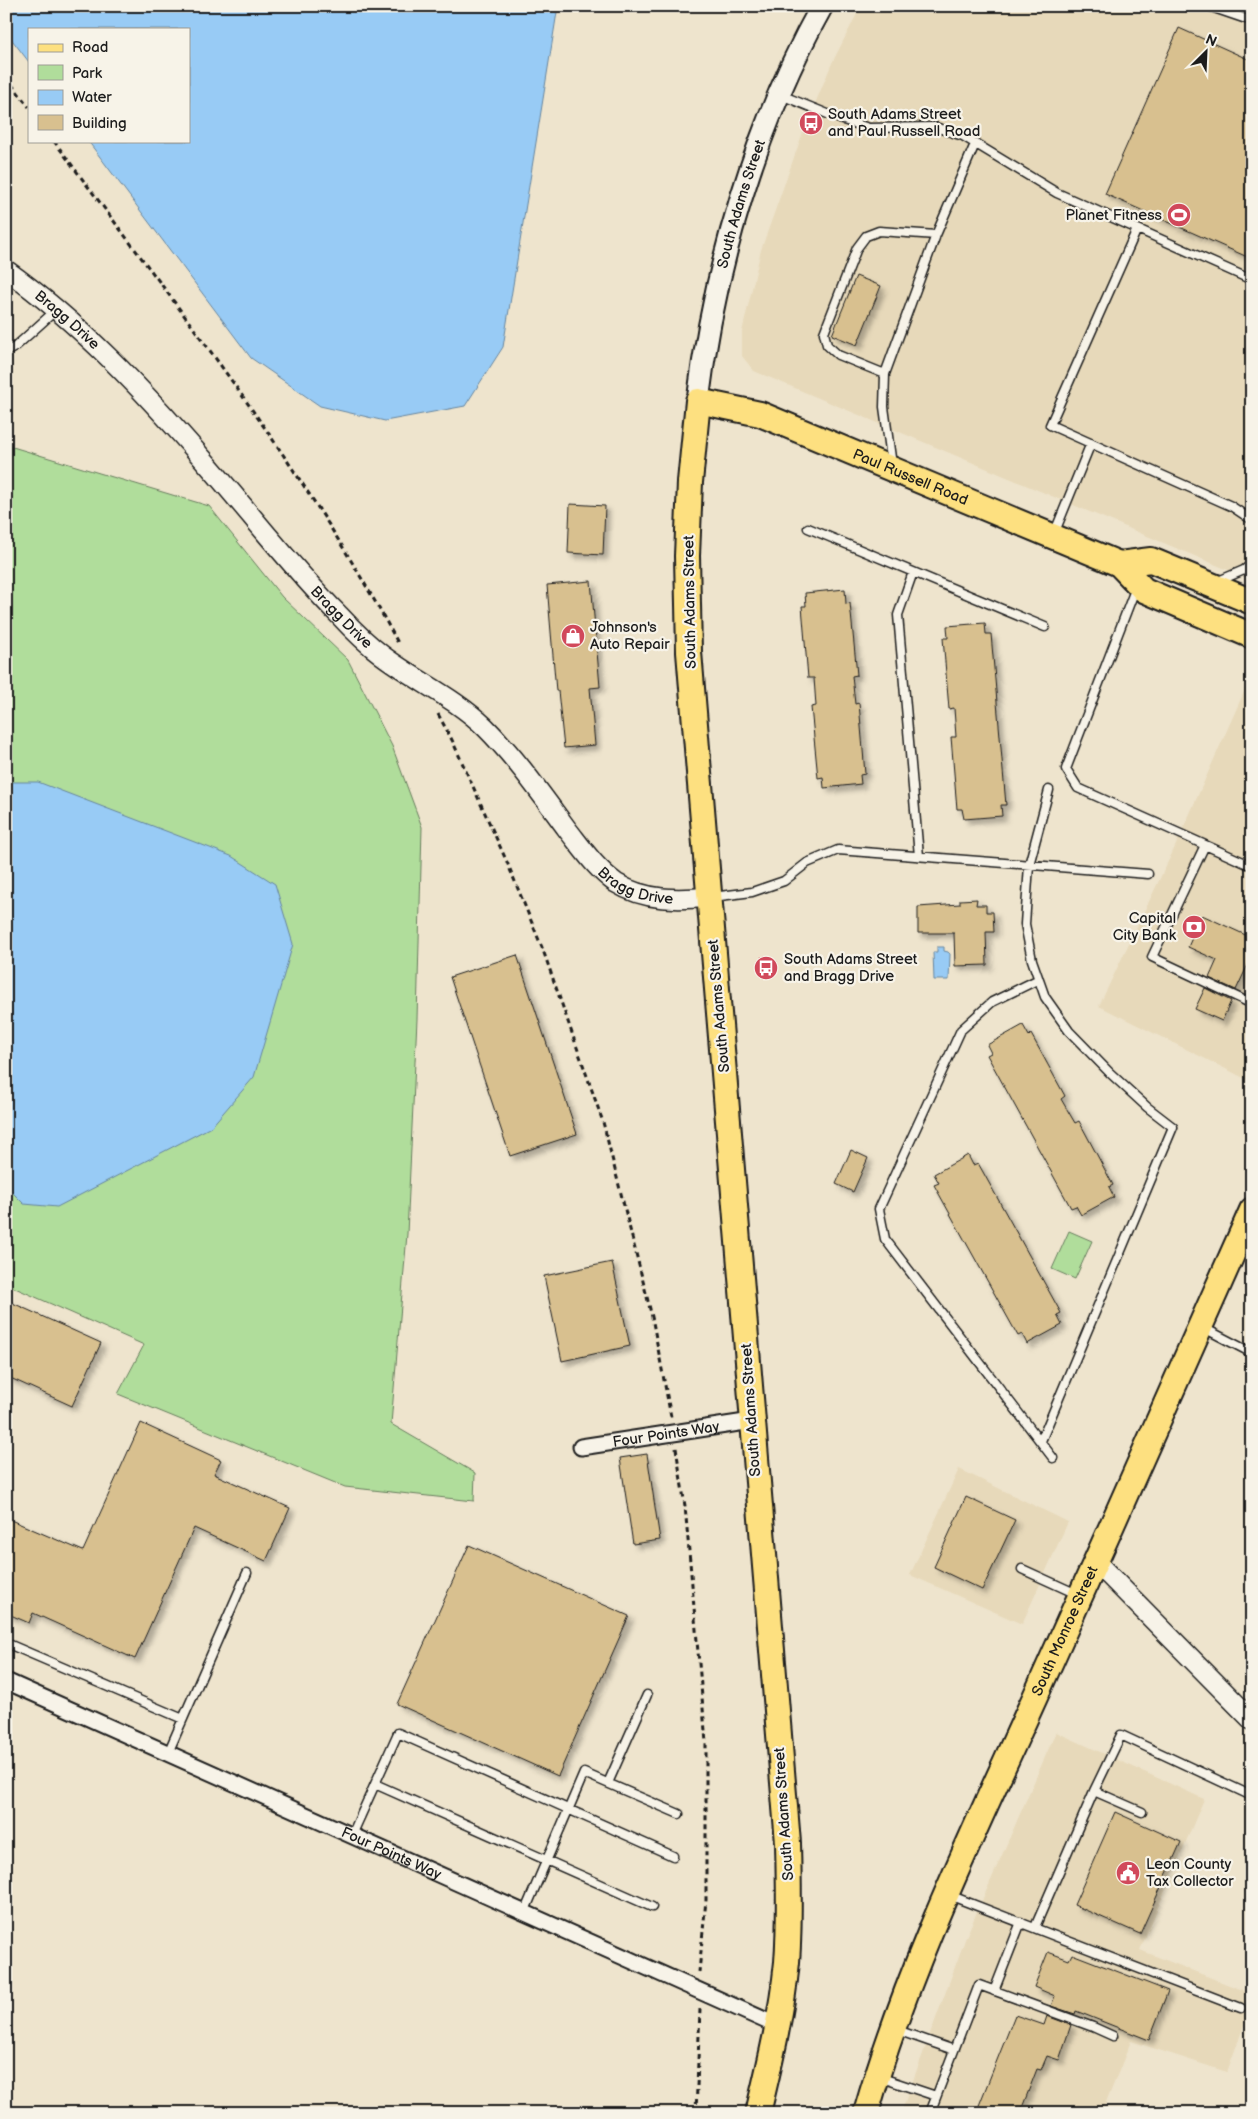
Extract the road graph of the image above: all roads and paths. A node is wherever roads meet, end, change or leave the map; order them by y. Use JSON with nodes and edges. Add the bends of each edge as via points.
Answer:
{"nodes":[{"id":1,"x":822,"y":6,"type":"edge"},
{"id":2,"x":1208,"y":6,"type":"edge"},
{"id":3,"x":1252,"y":21,"type":"edge"},
{"id":4,"x":6,"y":77,"type":"edge"},
{"id":5,"x":780,"y":95,"type":"junction"},
{"id":6,"x":28,"y":106,"type":"edge"},
{"id":7,"x":55,"y":142,"type":"edge"},
{"id":8,"x":975,"y":144,"type":"junction"},
{"id":9,"x":1137,"y":229,"type":"junction"},
{"id":10,"x":936,"y":235,"type":"junction"},
{"id":11,"x":6,"y":270,"type":"edge"},
{"id":12,"x":1252,"y":280,"type":"edge"},
{"id":13,"x":56,"y":310,"type":"junction"},
{"id":14,"x":6,"y":352,"type":"edge"},
{"id":15,"x":885,"y":374,"type":"junction"},
{"id":16,"x":698,"y":401,"type":"junction"},
{"id":17,"x":1091,"y":443,"type":"junction"},
{"id":18,"x":892,"y":470,"type":"junction"},
{"id":19,"x":1252,"y":520,"type":"edge"},
{"id":20,"x":808,"y":528,"type":"dead end"},
{"id":21,"x":1053,"y":536,"type":"junction"},
{"id":22,"x":1119,"y":564,"type":"junction"},
{"id":23,"x":1252,"y":564,"type":"edge"},
{"id":24,"x":913,"y":572,"type":"junction"},
{"id":25,"x":1138,"y":583,"type":"junction"},
{"id":26,"x":1210,"y":585,"type":"junction"},
{"id":27,"x":1252,"y":602,"type":"edge"},
{"id":28,"x":1045,"y":627,"type":"dead end"},
{"id":29,"x":1252,"y":636,"type":"edge"},
{"id":30,"x":400,"y":646,"type":"dead end"},
{"id":31,"x":435,"y":709,"type":"dead end"},
{"id":32,"x":1049,"y":790,"type":"dead end"},
{"id":33,"x":1205,"y":845,"type":"junction"},
{"id":34,"x":919,"y":856,"type":"junction"},
{"id":35,"x":1029,"y":865,"type":"junction"},
{"id":36,"x":1252,"y":866,"type":"edge"},
{"id":37,"x":1148,"y":874,"type":"dead end"},
{"id":38,"x":710,"y":897,"type":"junction"},
{"id":39,"x":1039,"y":979,"type":"junction"},
{"id":40,"x":1252,"y":1004,"type":"edge"},
{"id":41,"x":1252,"y":1210,"type":"edge"},
{"id":42,"x":1200,"y":1326,"type":"junction"},
{"id":43,"x":1252,"y":1353,"type":"edge"},
{"id":44,"x":752,"y":1421,"type":"junction"},
{"id":45,"x":674,"y":1433,"type":"junction"},
{"id":46,"x":1041,"y":1441,"type":"junction"},
{"id":47,"x":581,"y":1447,"type":"dead end"},
{"id":48,"x":1053,"y":1458,"type":"dead end"},
{"id":49,"x":1096,"y":1562,"type":"junction"},
{"id":50,"x":1022,"y":1569,"type":"dead end"},
{"id":51,"x":247,"y":1573,"type":"dead end"},
{"id":52,"x":1080,"y":1595,"type":"junction"},
{"id":53,"x":6,"y":1643,"type":"edge"},
{"id":54,"x":6,"y":1681,"type":"edge"},
{"id":55,"x":647,"y":1695,"type":"dead end"},
{"id":56,"x":183,"y":1719,"type":"junction"},
{"id":57,"x":1252,"y":1720,"type":"edge"},
{"id":58,"x":168,"y":1753,"type":"junction"},
{"id":59,"x":608,"y":1783,"type":"junction"},
{"id":60,"x":375,"y":1784,"type":"junction"},
{"id":61,"x":1094,"y":1792,"type":"junction"},
{"id":62,"x":1252,"y":1796,"type":"edge"},
{"id":63,"x":568,"y":1809,"type":"junction"},
{"id":64,"x":1142,"y":1812,"type":"dead end"},
{"id":65,"x":679,"y":1814,"type":"dead end"},
{"id":66,"x":352,"y":1835,"type":"junction"},
{"id":67,"x":673,"y":1856,"type":"dead end"},
{"id":68,"x":546,"y":1860,"type":"junction"},
{"id":69,"x":946,"y":1894,"type":"junction"},
{"id":70,"x":652,"y":1907,"type":"dead end"},
{"id":71,"x":524,"y":1913,"type":"junction"},
{"id":72,"x":1021,"y":1922,"type":"junction"},
{"id":73,"x":1034,"y":1928,"type":"junction"},
{"id":74,"x":700,"y":1990,"type":"junction"},
{"id":75,"x":994,"y":1991,"type":"junction"},
{"id":76,"x":1241,"y":2008,"type":"dead end"},
{"id":77,"x":778,"y":2026,"type":"junction"},
{"id":78,"x":894,"y":2028,"type":"junction"},
{"id":79,"x":1113,"y":2036,"type":"dead end"},
{"id":80,"x":954,"y":2050,"type":"junction"},
{"id":81,"x":881,"y":2066,"type":"junction"},
{"id":82,"x":936,"y":2096,"type":"junction"},
{"id":83,"x":696,"y":2113,"type":"edge"},
{"id":84,"x":758,"y":2113,"type":"edge"},
{"id":85,"x":866,"y":2113,"type":"edge"},
{"id":86,"x":930,"y":2113,"type":"edge"}],
"edges":[{"from":1,"to":5,"type":"main road","name":"South Adams Street"},
{"from":2,"to":3,"type":"lane"},
{"from":4,"to":6,"type":"path"},
{"from":5,"to":8,"type":"lane","via":[[869,128],[935,127],[963,136]]},
{"from":5,"to":16,"type":"main road","name":"South Adams Street","via":[[733,226],[713,306]]},
{"from":7,"to":30,"type":"path","via":[[240,392],[365,580]]},
{"from":8,"to":9,"type":"lane","via":[[1056,193]]},
{"from":8,"to":10,"type":"lane"},
{"from":9,"to":12,"type":"lane"},
{"from":9,"to":17,"type":"lane","via":[[1050,425]]},
{"from":10,"to":15,"type":"lane"},
{"from":10,"to":15,"type":"lane","via":[[879,231],[866,236],[857,248],[824,333],[827,345],[838,356]]},
{"from":11,"to":13,"type":"street","name":"Bragg Drive"},
{"from":13,"to":14,"type":"lane","via":[[16,347]]},
{"from":13,"to":38,"type":"street","name":"Bragg Drive","via":[[118,365],[356,633],[482,725],[506,750],[607,876],[634,892],[652,897],[678,900]]},
{"from":15,"to":18,"type":"lane","via":[[884,407]]},
{"from":16,"to":18,"type":"main road","name":"Paul Russell Road","via":[[760,414]]},
{"from":16,"to":38,"type":"main road","name":"South Adams Street","via":[[687,556],[689,652]]},
{"from":17,"to":19,"type":"lane","via":[[1230,506]]},
{"from":17,"to":21,"type":"lane"},
{"from":18,"to":21,"type":"main road","name":"Paul Russell Road"},
{"from":20,"to":24,"type":"lane"},
{"from":21,"to":22,"type":"main road","name":"Paul Russell Road"},
{"from":22,"to":25,"type":"main road","name":"Paul Russell Road"},
{"from":22,"to":26,"type":"main road","via":[[1151,560]]},
{"from":23,"to":26,"type":"lane"},
{"from":24,"to":28,"type":"lane"},
{"from":24,"to":34,"type":"lane","via":[[898,615]]},
{"from":25,"to":29,"type":"main road","name":"Paul Russell Road","via":[[1144,590]]},
{"from":25,"to":33,"type":"lane","via":[[1066,769],[1078,788]]},
{"from":26,"to":27,"type":"main road"},
{"from":31,"to":45,"type":"path","via":[[452,740],[543,950],[603,1122],[652,1317]]},
{"from":32,"to":35,"type":"lane"},
{"from":33,"to":36,"type":"lane"},
{"from":33,"to":40,"type":"lane","via":[[1152,957]]},
{"from":34,"to":35,"type":"lane"},
{"from":34,"to":38,"type":"lane","via":[[838,850],[807,863],[784,881],[752,892]]},
{"from":35,"to":37,"type":"lane"},
{"from":35,"to":39,"type":"lane","via":[[1025,924]]},
{"from":38,"to":44,"type":"main road","name":"South Adams Street"},
{"from":39,"to":46,"type":"lane","via":[[1045,997],[1070,1031],[1110,1073],[1174,1127]]},
{"from":39,"to":46,"type":"lane","via":[[992,1002],[961,1030],[879,1209],[885,1239]]},
{"from":41,"to":42,"type":"main road","name":"South Monroe Street"},
{"from":42,"to":43,"type":"lane"},
{"from":42,"to":49,"type":"main road","name":"South Monroe Street"},
{"from":44,"to":45,"type":"street","name":"Four Points Way"},
{"from":44,"to":77,"type":"main road","name":"South Adams Street","via":[[788,1844],[790,1916]]},
{"from":45,"to":47,"type":"street","name":"Four Points Way"},
{"from":45,"to":74,"type":"path","via":[[685,1506],[706,1742],[706,1900]]},
{"from":46,"to":48,"type":"lane"},
{"from":49,"to":52,"type":"main road","name":"South Monroe Street"},
{"from":49,"to":57,"type":"street"},
{"from":50,"to":52,"type":"lane"},
{"from":51,"to":56,"type":"lane"},
{"from":52,"to":69,"type":"main road","name":"South Monroe Street"},
{"from":53,"to":56,"type":"lane"},
{"from":54,"to":58,"type":"street","name":"Four Points Way"},
{"from":55,"to":59,"type":"lane"},
{"from":56,"to":58,"type":"lane"},
{"from":58,"to":66,"type":"street","name":"Four Points Way"},
{"from":59,"to":63,"type":"lane","via":[[584,1773]]},
{"from":59,"to":65,"type":"lane"},
{"from":60,"to":63,"type":"lane","via":[[398,1733]]},
{"from":60,"to":66,"type":"lane"},
{"from":60,"to":68,"type":"lane"},
{"from":61,"to":62,"type":"lane","via":[[1121,1735]]},
{"from":61,"to":64,"type":"lane"},
{"from":61,"to":73,"type":"lane"},
{"from":63,"to":67,"type":"lane"},
{"from":63,"to":68,"type":"lane"},
{"from":66,"to":71,"type":"street","name":"Four Points Way"},
{"from":68,"to":70,"type":"lane"},
{"from":68,"to":71,"type":"lane"},
{"from":69,"to":72,"type":"lane"},
{"from":69,"to":78,"type":"main road","name":"South Monroe Street"},
{"from":71,"to":74,"type":"street","name":"Four Points Way"},
{"from":72,"to":73,"type":"lane"},
{"from":72,"to":75,"type":"lane"},
{"from":73,"to":76,"type":"lane"},
{"from":74,"to":77,"type":"street","name":"Four Points Way"},
{"from":74,"to":83,"type":"path"},
{"from":75,"to":79,"type":"lane"},
{"from":75,"to":80,"type":"lane","via":[[979,1986]]},
{"from":77,"to":84,"type":"main road","name":"South Adams Street"},
{"from":78,"to":80,"type":"lane"},
{"from":78,"to":81,"type":"main road","name":"South Monroe Street"},
{"from":80,"to":82,"type":"lane"},
{"from":81,"to":82,"type":"lane"},
{"from":81,"to":85,"type":"main road","name":"South Monroe Street"},
{"from":82,"to":86,"type":"lane"}]}
